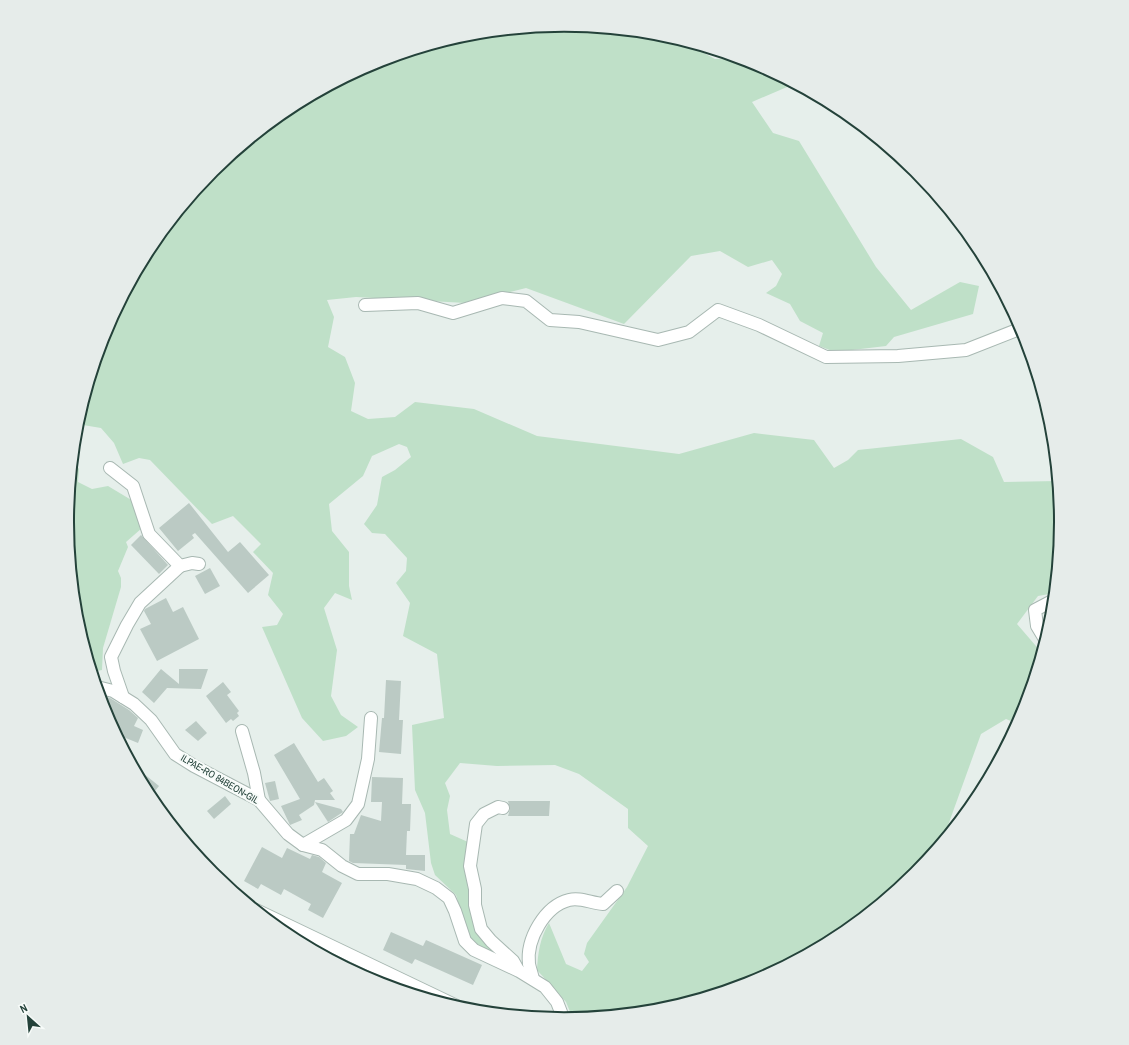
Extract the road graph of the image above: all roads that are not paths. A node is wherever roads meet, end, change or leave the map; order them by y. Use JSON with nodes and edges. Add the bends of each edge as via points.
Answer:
{"nodes":[{"id":1,"x":365,"y":305,"type":"dead end"},
{"id":2,"x":1016,"y":330,"type":"edge"},
{"id":3,"x":110,"y":468,"type":"dead end"},
{"id":4,"x":199,"y":564,"type":"dead end"},
{"id":5,"x":180,"y":566,"type":"junction"},
{"id":6,"x":1048,"y":603,"type":"edge"},
{"id":7,"x":1042,"y":634,"type":"edge"},
{"id":8,"x":103,"y":689,"type":"edge"},
{"id":9,"x":122,"y":697,"type":"junction"},
{"id":10,"x":371,"y":718,"type":"dead end"},
{"id":11,"x":242,"y":731,"type":"dead end"},
{"id":12,"x":259,"y":800,"type":"junction"},
{"id":13,"x":503,"y":808,"type":"dead end"},
{"id":14,"x":303,"y":845,"type":"junction"},
{"id":15,"x":617,"y":891,"type":"dead end"},
{"id":16,"x":279,"y":921,"type":"edge"},
{"id":17,"x":519,"y":971,"type":"junction"},
{"id":18,"x":533,"y":979,"type":"junction"},
{"id":19,"x":432,"y":994,"type":"edge"},
{"id":20,"x":561,"y":1013,"type":"edge"}],
"edges":[{"from":1,"to":2,"type":"street","via":[[418,303],[453,313],[502,298],[526,301],[550,320],[579,322],[658,340],[689,332],[718,310],[759,325],[826,357],[898,356],[966,350]]},
{"from":3,"to":5,"type":"street","via":[[133,486],[149,534]]},
{"from":4,"to":5,"type":"street"},
{"from":5,"to":9,"type":"street","via":[[140,603],[111,657]]},
{"from":6,"to":7,"type":"street","via":[[1035,610],[1037,626]]},
{"from":8,"to":9,"type":"street","name":"ILPAE-RO 84BEON-GIL"},
{"from":9,"to":12,"type":"street","name":"ILPAE-RO 84BEON-GIL","via":[[151,720],[175,754]]},
{"from":10,"to":14,"type":"street","via":[[368,759],[358,804],[346,820]]},
{"from":11,"to":12,"type":"street"},
{"from":12,"to":14,"type":"street","name":"ILPAE-RO 84BEON-GIL","via":[[288,834]]},
{"from":13,"to":17,"type":"street","via":[[498,807],[484,814],[476,824],[470,866],[481,930],[513,961]]},
{"from":14,"to":17,"type":"street","name":"ILPAE-RO 84BEON-GIL","via":[[322,850],[342,866],[358,874],[388,874],[417,880],[436,888],[449,898],[464,941],[474,950]]},
{"from":15,"to":18,"type":"street","via":[[602,904],[578,899],[569,900],[548,913],[530,944],[529,963]]},
{"from":16,"to":19,"type":"street"},
{"from":17,"to":18,"type":"street","name":"ILPAE-RO 84BEON-GIL"},
{"from":18,"to":20,"type":"street","name":"ILPAE-RO 84BEON-GIL","via":[[545,987],[557,1002]]}]}
